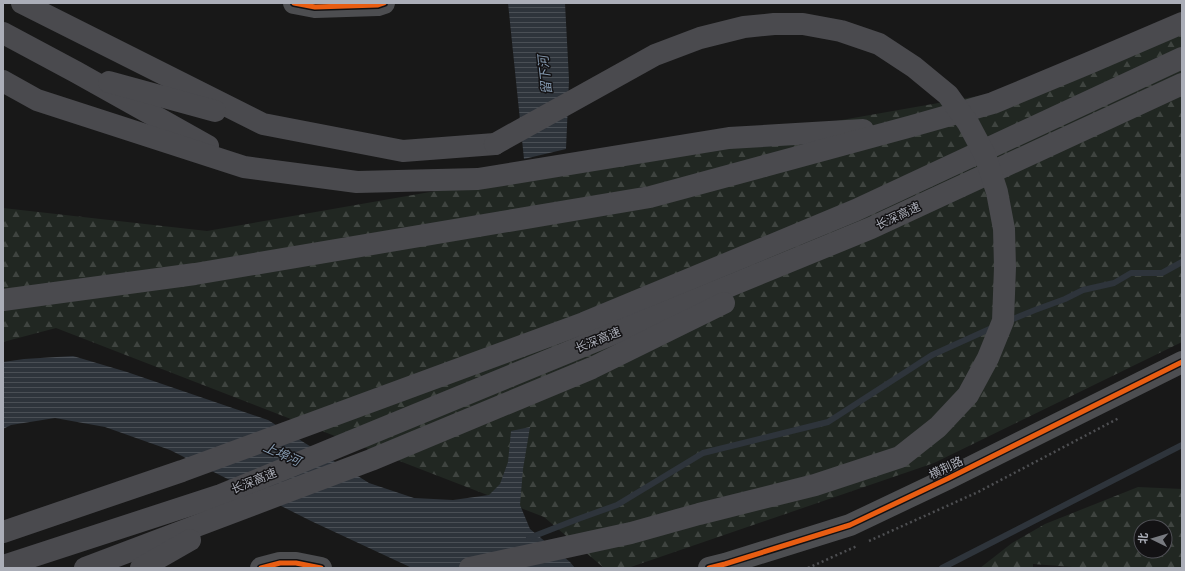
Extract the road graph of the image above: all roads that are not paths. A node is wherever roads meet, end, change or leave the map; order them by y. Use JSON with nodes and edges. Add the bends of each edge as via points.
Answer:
{"nodes":[{"id":1,"x":22,"y":3,"type":"edge"},
{"id":2,"x":294,"y":3,"type":"edge"},
{"id":3,"x":384,"y":3,"type":"edge"},
{"id":4,"x":1182,"y":23,"type":"edge"},
{"id":5,"x":3,"y":34,"type":"edge"},
{"id":6,"x":1182,"y":58,"type":"edge"},
{"id":7,"x":76,"y":72,"type":"junction"},
{"id":8,"x":3,"y":81,"type":"edge"},
{"id":9,"x":1182,"y":84,"type":"edge"},
{"id":10,"x":263,"y":124,"type":"junction"},
{"id":11,"x":912,"y":126,"type":"junction"},
{"id":12,"x":248,"y":168,"type":"junction"},
{"id":13,"x":871,"y":228,"type":"junction"},
{"id":14,"x":3,"y":300,"type":"edge"},
{"id":15,"x":1182,"y":362,"type":"edge"},
{"id":16,"x":246,"y":507,"type":"junction"},
{"id":17,"x":3,"y":532,"type":"edge"},
{"id":18,"x":3,"y":566,"type":"edge"},
{"id":19,"x":85,"y":568,"type":"edge"},
{"id":20,"x":141,"y":568,"type":"edge"},
{"id":21,"x":261,"y":568,"type":"edge"},
{"id":22,"x":321,"y":568,"type":"edge"},
{"id":23,"x":470,"y":568,"type":"edge"},
{"id":24,"x":709,"y":568,"type":"edge"}],
"edges":[{"from":1,"to":10,"type":"highway"},
{"from":2,"to":3,"type":"street","via":[[315,7]]},
{"from":4,"to":11,"type":"highway","via":[[993,102]]},
{"from":5,"to":7,"type":"highway"},
{"from":6,"to":17,"type":"highway","name":"长深高速","via":[[856,210],[584,323],[182,471]]},
{"from":7,"to":10,"type":"highway"},
{"from":7,"to":12,"type":"highway"},
{"from":8,"to":12,"type":"highway","via":[[36,100]]},
{"from":9,"to":13,"type":"highway","name":"长深高速"},
{"from":10,"to":23,"type":"highway","bridge":true,"via":[[403,151],[495,144],[655,55],[700,38],[744,27],[803,24],[841,31],[879,44],[914,66],[948,95],[985,155],[997,192],[1004,229],[1003,321],[988,358],[968,394],[938,427],[900,457],[815,485],[631,533]]},
{"from":11,"to":12,"type":"highway","via":[[729,138],[478,179],[357,182]]},
{"from":11,"to":14,"type":"highway","via":[[650,197],[195,274]]},
{"from":13,"to":16,"type":"highway","via":[[592,368],[371,460]]},
{"from":13,"to":18,"type":"highway","name":"长深高速","via":[[221,495]]},
{"from":15,"to":24,"type":"street","name":"横荆路","via":[[850,525]]},
{"from":16,"to":19,"type":"highway"},
{"from":16,"to":20,"type":"highway"},
{"from":21,"to":22,"type":"street","via":[[296,562]]}]}
